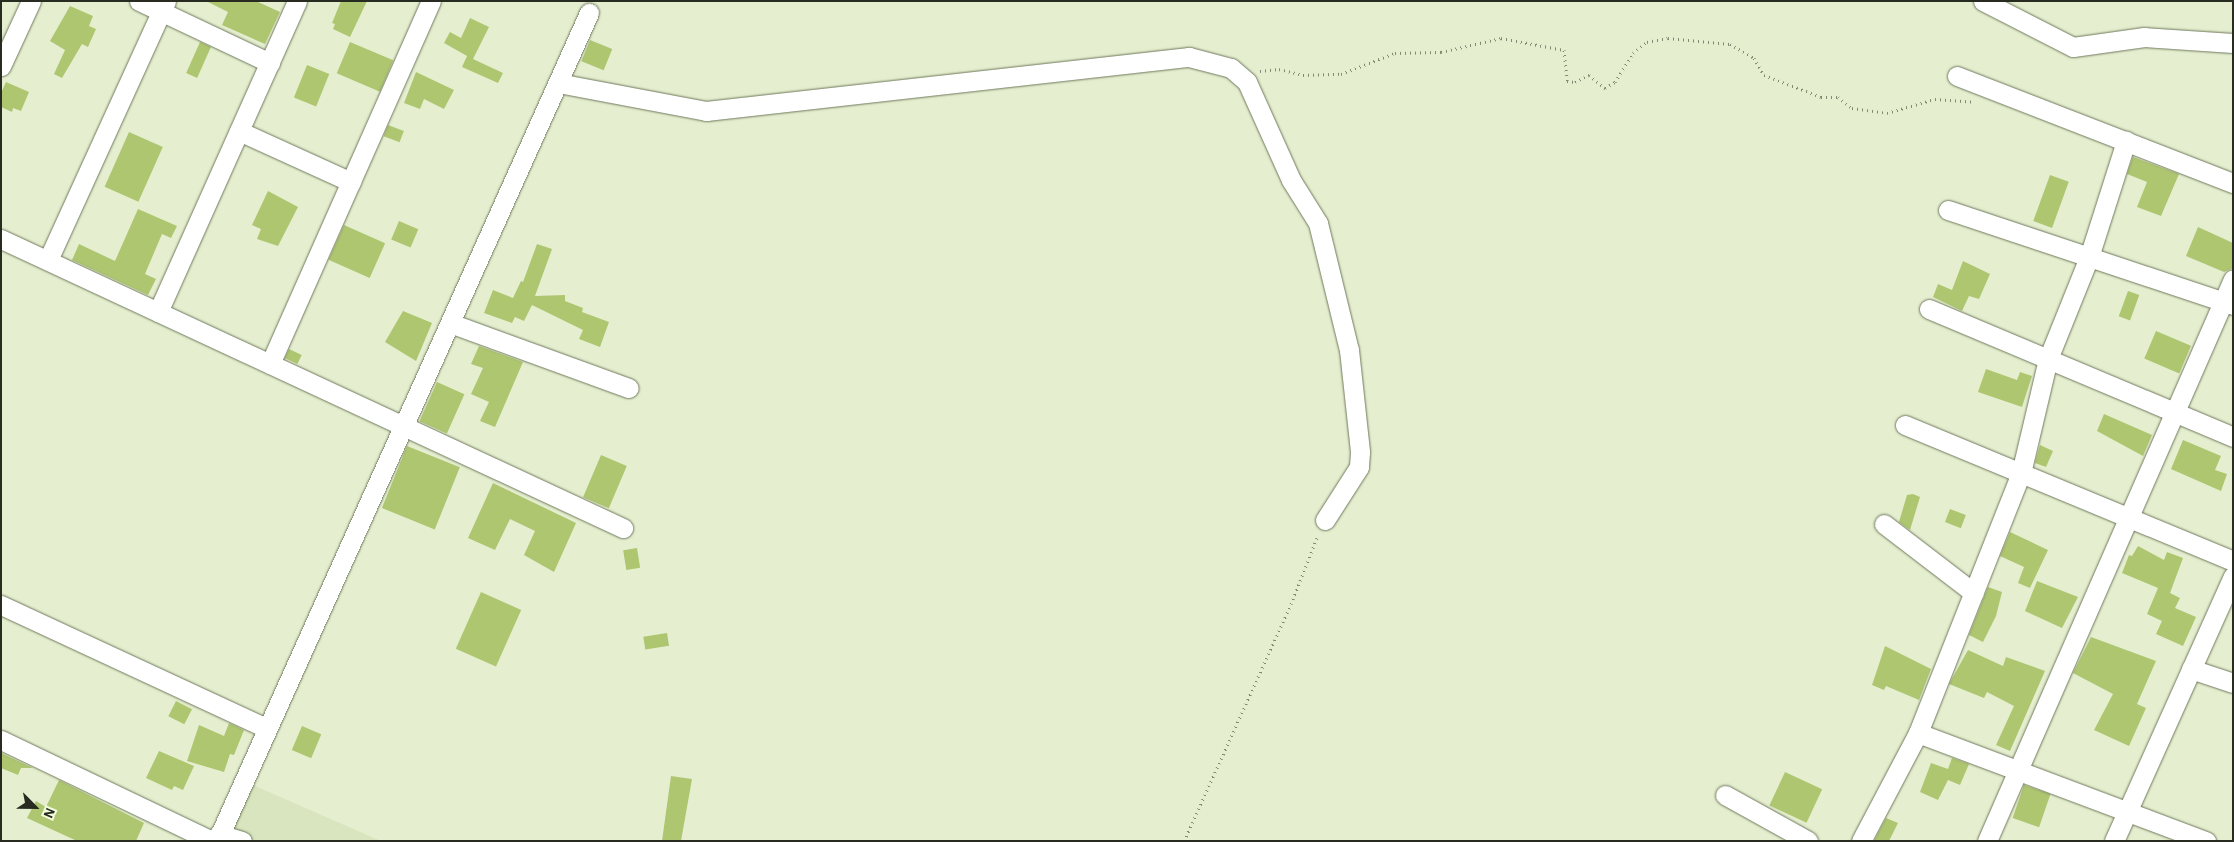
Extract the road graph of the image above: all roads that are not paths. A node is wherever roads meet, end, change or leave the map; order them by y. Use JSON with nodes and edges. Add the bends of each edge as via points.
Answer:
{"nodes":[{"id":1,"x":31,"y":1,"type":"edge"},
{"id":2,"x":139,"y":1,"type":"edge"},
{"id":3,"x":297,"y":1,"type":"edge"},
{"id":4,"x":431,"y":1,"type":"edge"},
{"id":5,"x":1983,"y":1,"type":"edge"},
{"id":6,"x":164,"y":7,"type":"edge"},
{"id":7,"x":589,"y":13,"type":"dead end"},
{"id":8,"x":2233,"y":43,"type":"edge"},
{"id":9,"x":270,"y":63,"type":"junction"},
{"id":10,"x":1,"y":66,"type":"edge"},
{"id":11,"x":1957,"y":76,"type":"dead end"},
{"id":12,"x":558,"y":83,"type":"junction"},
{"id":13,"x":239,"y":131,"type":"junction"},
{"id":14,"x":2126,"y":141,"type":"junction"},
{"id":15,"x":351,"y":182,"type":"junction"},
{"id":16,"x":2233,"y":183,"type":"edge"},
{"id":17,"x":1948,"y":210,"type":"dead end"},
{"id":18,"x":1,"y":239,"type":"edge"},
{"id":19,"x":2089,"y":257,"type":"junction"},
{"id":20,"x":48,"y":260,"type":"junction"},
{"id":21,"x":2233,"y":279,"type":"edge"},
{"id":22,"x":2228,"y":303,"type":"edge"},
{"id":23,"x":1929,"y":309,"type":"dead end"},
{"id":24,"x":158,"y":312,"type":"junction"},
{"id":25,"x":450,"y":322,"type":"junction"},
{"id":26,"x":2048,"y":359,"type":"junction"},
{"id":27,"x":270,"y":364,"type":"junction"},
{"id":28,"x":629,"y":388,"type":"dead end"},
{"id":29,"x":2174,"y":412,"type":"junction"},
{"id":30,"x":403,"y":426,"type":"junction"},
{"id":31,"x":1905,"y":426,"type":"dead end"},
{"id":32,"x":2233,"y":437,"type":"edge"},
{"id":33,"x":2021,"y":473,"type":"junction"},
{"id":34,"x":2128,"y":518,"type":"junction"},
{"id":35,"x":1325,"y":520,"type":"road end"},
{"id":36,"x":1884,"y":524,"type":"dead end"},
{"id":37,"x":623,"y":528,"type":"dead end"},
{"id":38,"x":2233,"y":561,"type":"edge"},
{"id":39,"x":2233,"y":576,"type":"edge"},
{"id":40,"x":1974,"y":593,"type":"junction"},
{"id":41,"x":1,"y":605,"type":"edge"},
{"id":42,"x":2191,"y":669,"type":"junction"},
{"id":43,"x":2233,"y":683,"type":"edge"},
{"id":44,"x":266,"y":728,"type":"junction"},
{"id":45,"x":1918,"y":734,"type":"junction"},
{"id":46,"x":1,"y":740,"type":"edge"},
{"id":47,"x":2018,"y":770,"type":"junction"},
{"id":48,"x":1725,"y":795,"type":"dead end"},
{"id":49,"x":2127,"y":811,"type":"junction"},
{"id":50,"x":216,"y":839,"type":"edge"},
{"id":51,"x":242,"y":841,"type":"edge"},
{"id":52,"x":1808,"y":841,"type":"edge"},
{"id":53,"x":1861,"y":841,"type":"edge"},
{"id":54,"x":1987,"y":841,"type":"edge"},
{"id":55,"x":2114,"y":841,"type":"edge"},
{"id":56,"x":2206,"y":841,"type":"edge"}],
"edges":[{"from":1,"to":10,"type":"street"},
{"from":2,"to":6,"type":"street"},
{"from":3,"to":9,"type":"street"},
{"from":4,"to":15,"type":"street"},
{"from":5,"to":8,"type":"street","via":[[2073,47],[2144,37]]},
{"from":6,"to":9,"type":"street"},
{"from":6,"to":20,"type":"street"},
{"from":7,"to":12,"type":"street"},
{"from":9,"to":13,"type":"street"},
{"from":11,"to":14,"type":"street"},
{"from":12,"to":25,"type":"street"},
{"from":12,"to":35,"type":"street","via":[[706,111],[1189,56],[1231,68],[1247,82],[1291,180],[1318,223],[1349,350],[1360,452],[1358,467]]},
{"from":13,"to":15,"type":"street"},
{"from":13,"to":24,"type":"street"},
{"from":14,"to":16,"type":"street"},
{"from":14,"to":19,"type":"street"},
{"from":15,"to":27,"type":"street"},
{"from":17,"to":19,"type":"street"},
{"from":18,"to":20,"type":"street"},
{"from":19,"to":22,"type":"street"},
{"from":19,"to":26,"type":"street"},
{"from":20,"to":24,"type":"street"},
{"from":21,"to":22,"type":"street"},
{"from":22,"to":29,"type":"street"},
{"from":23,"to":26,"type":"street"},
{"from":24,"to":27,"type":"street"},
{"from":25,"to":28,"type":"street"},
{"from":25,"to":30,"type":"street"},
{"from":26,"to":29,"type":"street"},
{"from":26,"to":33,"type":"street"},
{"from":27,"to":30,"type":"street"},
{"from":29,"to":32,"type":"street"},
{"from":29,"to":34,"type":"street"},
{"from":30,"to":37,"type":"street"},
{"from":30,"to":44,"type":"street"},
{"from":31,"to":33,"type":"street"},
{"from":33,"to":34,"type":"street"},
{"from":33,"to":40,"type":"street"},
{"from":34,"to":38,"type":"street"},
{"from":34,"to":47,"type":"street"},
{"from":36,"to":40,"type":"street"},
{"from":39,"to":42,"type":"street"},
{"from":40,"to":45,"type":"street"},
{"from":41,"to":44,"type":"street"},
{"from":42,"to":43,"type":"street"},
{"from":42,"to":49,"type":"street"},
{"from":44,"to":50,"type":"street"},
{"from":45,"to":47,"type":"street"},
{"from":45,"to":53,"type":"street"},
{"from":46,"to":50,"type":"street"},
{"from":47,"to":49,"type":"street"},
{"from":47,"to":54,"type":"street"},
{"from":48,"to":52,"type":"street"},
{"from":49,"to":55,"type":"street"},
{"from":49,"to":56,"type":"street"},
{"from":50,"to":51,"type":"street"}]}
